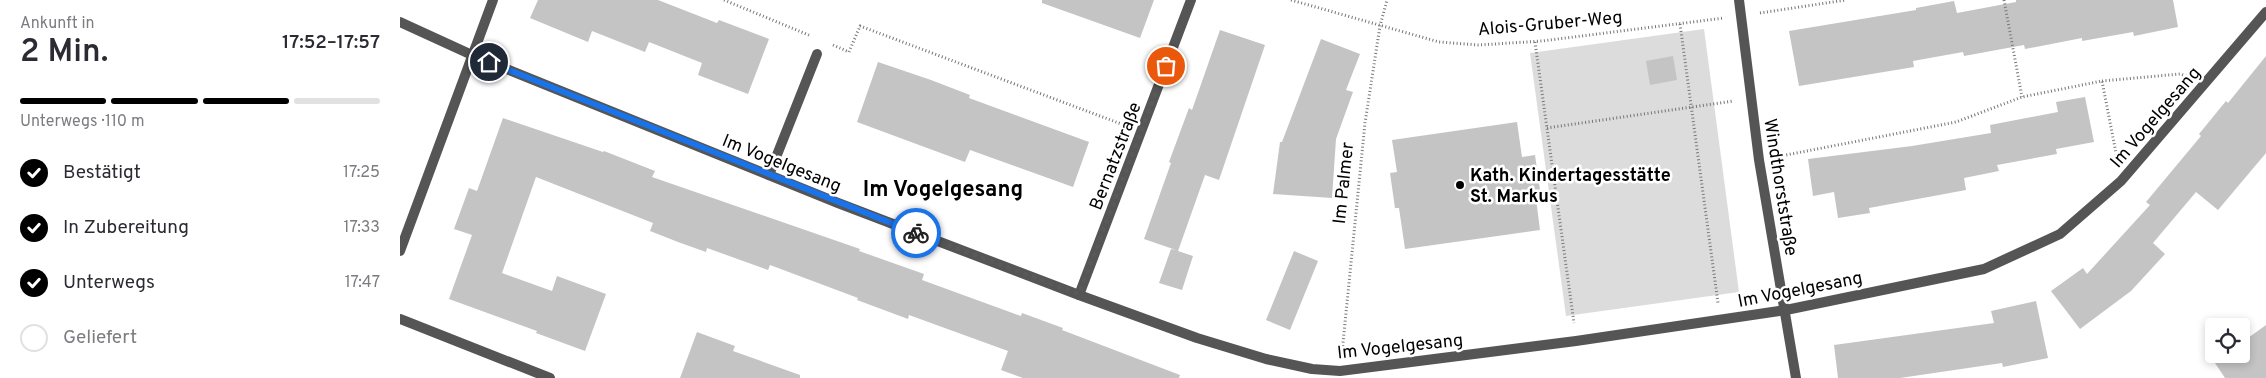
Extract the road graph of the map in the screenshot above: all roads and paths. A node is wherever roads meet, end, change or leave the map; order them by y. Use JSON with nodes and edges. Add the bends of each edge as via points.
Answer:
{"nodes":[{"id":1,"x":493,"y":0,"type":"edge"},
{"id":2,"x":724,"y":0,"type":"edge"},
{"id":3,"x":1191,"y":0,"type":"edge"},
{"id":4,"x":1291,"y":0,"type":"edge"},
{"id":5,"x":1387,"y":0,"type":"edge"},
{"id":6,"x":1739,"y":0,"type":"edge"},
{"id":7,"x":1846,"y":0,"type":"edge"},
{"id":8,"x":2004,"y":0,"type":"edge"},
{"id":9,"x":2266,"y":12,"type":"edge"},
{"id":10,"x":1741,"y":16,"type":"junction"},
{"id":11,"x":400,"y":22,"type":"edge"},
{"id":12,"x":1680,"y":24,"type":"junction"},
{"id":13,"x":1380,"y":26,"type":"junction"},
{"id":14,"x":815,"y":37,"type":"dead end"},
{"id":15,"x":1535,"y":42,"type":"junction"},
{"id":16,"x":832,"y":45,"type":"dead end"},
{"id":17,"x":817,"y":54,"type":"dead end"},
{"id":18,"x":472,"y":55,"type":"junction"},
{"id":19,"x":2102,"y":81,"type":"junction"},
{"id":20,"x":2206,"y":84,"type":"junction"},
{"id":21,"x":2022,"y":96,"type":"junction"},
{"id":22,"x":1751,"y":99,"type":"junction"},
{"id":23,"x":1691,"y":107,"type":"junction"},
{"id":24,"x":1547,"y":128,"type":"junction"},
{"id":25,"x":1142,"y":131,"type":"junction"},
{"id":26,"x":1759,"y":160,"type":"junction"},
{"id":27,"x":769,"y":175,"type":"junction"},
{"id":28,"x":2121,"y":181,"type":"junction"},
{"id":29,"x":400,"y":251,"type":"edge"},
{"id":30,"x":1079,"y":294,"type":"junction"},
{"id":31,"x":1786,"y":310,"type":"junction"},
{"id":32,"x":400,"y":319,"type":"edge"},
{"id":33,"x":1720,"y":320,"type":"junction"},
{"id":34,"x":1576,"y":341,"type":"junction"},
{"id":35,"x":1340,"y":371,"type":"junction"},
{"id":36,"x":1312,"y":373,"type":"edge"},
{"id":37,"x":550,"y":378,"type":"edge"},
{"id":38,"x":1796,"y":378,"type":"edge"}],
"edges":[{"from":1,"to":18,"type":"street"},
{"from":2,"to":14,"type":"path"},
{"from":3,"to":25,"type":"street","name":"Bernatzstraße"},
{"from":4,"to":13,"type":"path","name":"Alois-Gruber-Weg"},
{"from":5,"to":13,"type":"path","name":"Im Palmer"},
{"from":6,"to":10,"type":"street","name":"Windthorststraße"},
{"from":7,"to":10,"type":"path","name":"Alois-Gruber-Weg"},
{"from":8,"to":21,"type":"path"},
{"from":9,"to":20,"type":"street","name":"Im Vogelgesang"},
{"from":10,"to":12,"type":"path","name":"Alois-Gruber-Weg"},
{"from":10,"to":22,"type":"street","name":"Windthorststraße"},
{"from":11,"to":18,"type":"street","name":"Im Vogelgesang"},
{"from":12,"to":15,"type":"path","name":"Alois-Gruber-Weg"},
{"from":12,"to":23,"type":"path"},
{"from":13,"to":15,"type":"path","name":"Alois-Gruber-Weg","via":[[1439,42],[1479,45]]},
{"from":13,"to":35,"type":"path","name":"Im Palmer","via":[[1366,123]]},
{"from":15,"to":24,"type":"path"},
{"from":16,"to":25,"type":"path","via":[[849,52],[860,26]]},
{"from":17,"to":27,"type":"street"},
{"from":18,"to":27,"type":"street","name":"Im Vogelgesang"},
{"from":18,"to":29,"type":"street"},
{"from":19,"to":20,"type":"path","via":[[2180,74]]},
{"from":19,"to":21,"type":"path"},
{"from":19,"to":28,"type":"path"},
{"from":20,"to":28,"type":"street","name":"Im Vogelgesang"},
{"from":21,"to":26,"type":"path","via":[[1956,122]]},
{"from":22,"to":23,"type":"path"},
{"from":22,"to":26,"type":"street","name":"Windthorststraße"},
{"from":23,"to":24,"type":"path"},
{"from":23,"to":33,"type":"path"},
{"from":24,"to":34,"type":"path"},
{"from":25,"to":30,"type":"street","name":"Bernatzstraße"},
{"from":26,"to":31,"type":"street","name":"Windthorststraße"},
{"from":27,"to":30,"type":"street","name":"Im Vogelgesang"},
{"from":28,"to":31,"type":"street","name":"Im Vogelgesang","via":[[2060,234],[1984,269]]},
{"from":30,"to":36,"type":"street","name":"Im Vogelgesang","via":[[1197,338]]},
{"from":31,"to":33,"type":"street","name":"Im Vogelgesang"},
{"from":31,"to":38,"type":"street","name":"Windthorststraße"},
{"from":32,"to":37,"type":"street"},
{"from":33,"to":34,"type":"street","name":"Im Vogelgesang"},
{"from":34,"to":35,"type":"street","name":"Im Vogelgesang"},
{"from":35,"to":36,"type":"street","name":"Im Vogelgesang"}]}
